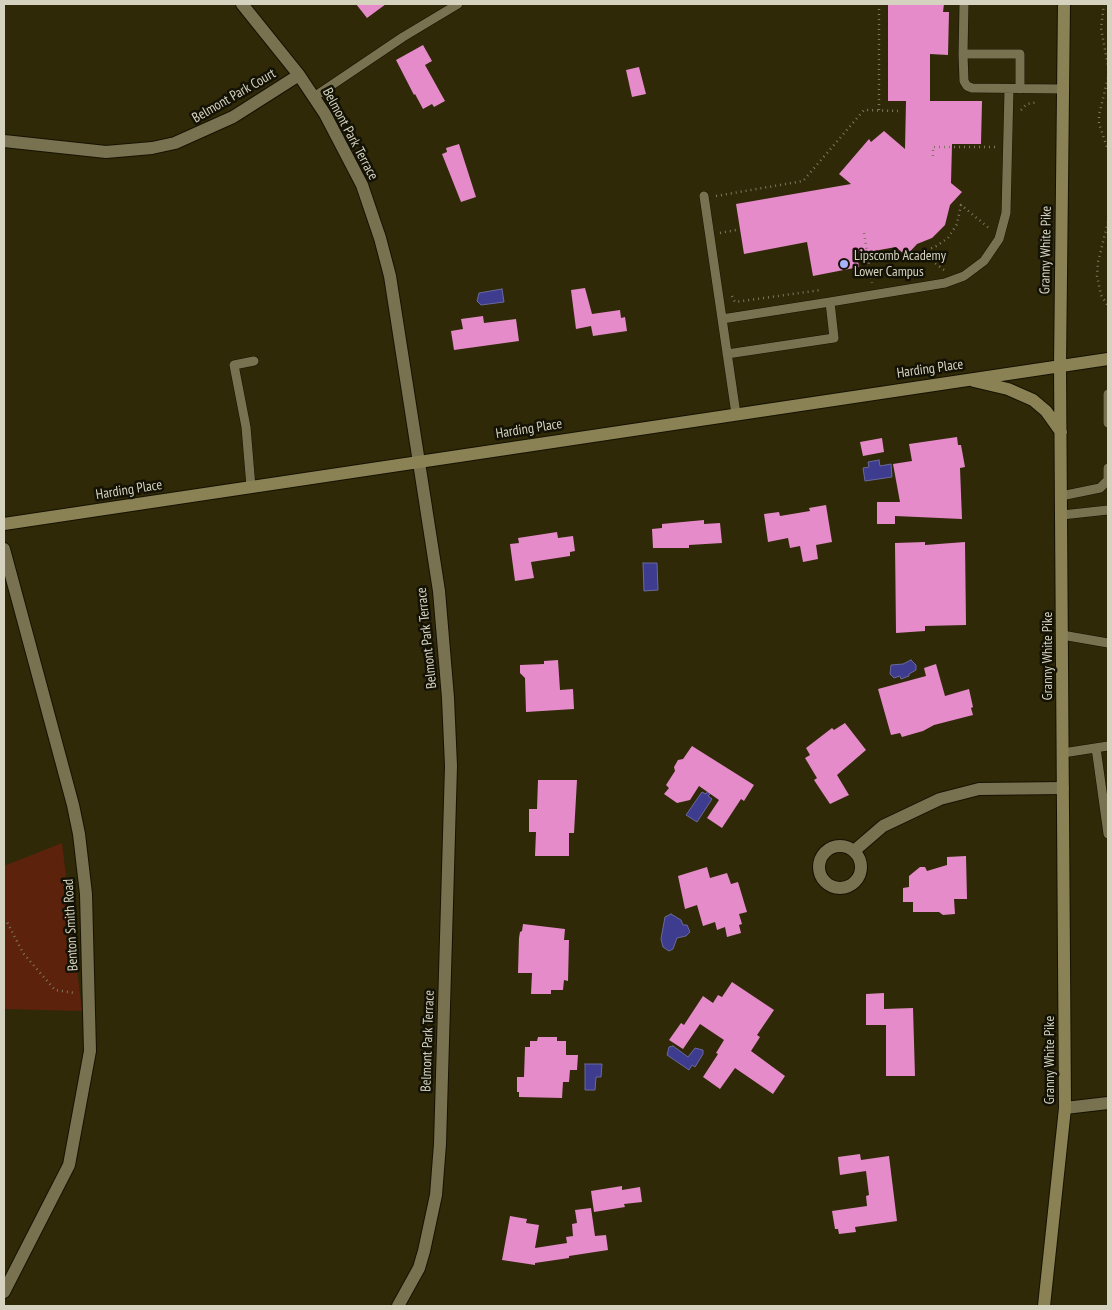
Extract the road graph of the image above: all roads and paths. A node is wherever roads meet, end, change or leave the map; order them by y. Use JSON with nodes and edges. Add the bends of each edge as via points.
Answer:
{"nodes":[{"id":1,"x":242,"y":4,"type":"edge"},
{"id":2,"x":458,"y":4,"type":"edge"},
{"id":3,"x":879,"y":4,"type":"edge"},
{"id":4,"x":964,"y":4,"type":"edge"},
{"id":5,"x":1064,"y":4,"type":"edge"},
{"id":6,"x":1104,"y":4,"type":"edge"},
{"id":7,"x":963,"y":54,"type":"junction"},
{"id":8,"x":1108,"y":66,"type":"edge"},
{"id":9,"x":299,"y":76,"type":"junction"},
{"id":10,"x":1108,"y":78,"type":"edge"},
{"id":11,"x":1009,"y":89,"type":"junction"},
{"id":12,"x":1020,"y":89,"type":"junction"},
{"id":13,"x":1063,"y":89,"type":"junction"},
{"id":14,"x":314,"y":97,"type":"junction"},
{"id":15,"x":1042,"y":102,"type":"dead end"},
{"id":16,"x":879,"y":110,"type":"junction"},
{"id":17,"x":898,"y":111,"type":"dead end"},
{"id":18,"x":1020,"y":117,"type":"dead end"},
{"id":19,"x":996,"y":138,"type":"dead end"},
{"id":20,"x":4,"y":141,"type":"edge"},
{"id":21,"x":995,"y":147,"type":"junction"},
{"id":22,"x":1008,"y":147,"type":"junction"},
{"id":23,"x":1108,"y":150,"type":"edge"},
{"id":24,"x":933,"y":156,"type":"dead end"},
{"id":25,"x":995,"y":156,"type":"dead end"},
{"id":26,"x":704,"y":197,"type":"joint"},
{"id":27,"x":992,"y":219,"type":"dead end"},
{"id":28,"x":1108,"y":222,"type":"edge"},
{"id":29,"x":718,"y":225,"type":"dead end"},
{"id":30,"x":990,"y":229,"type":"junction"},
{"id":31,"x":864,"y":233,"type":"dead end"},
{"id":32,"x":720,"y":234,"type":"dead end"},
{"id":33,"x":985,"y":236,"type":"dead end"},
{"id":34,"x":1000,"y":237,"type":"junction"},
{"id":35,"x":936,"y":273,"type":"dead end"},
{"id":36,"x":881,"y":281,"type":"dead end"},
{"id":37,"x":872,"y":282,"type":"junction"},
{"id":38,"x":862,"y":284,"type":"dead end"},
{"id":39,"x":823,"y":289,"type":"dead end"},
{"id":40,"x":729,"y":291,"type":"dead end"},
{"id":41,"x":874,"y":295,"type":"junction"},
{"id":42,"x":830,"y":302,"type":"junction"},
{"id":43,"x":1108,"y":306,"type":"edge"},
{"id":44,"x":722,"y":319,"type":"junction"},
{"id":45,"x":727,"y":354,"type":"junction"},
{"id":46,"x":1108,"y":359,"type":"edge"},
{"id":47,"x":254,"y":361,"type":"dead end"},
{"id":48,"x":1060,"y":366,"type":"junction"},
{"id":49,"x":967,"y":379,"type":"junction"},
{"id":50,"x":1108,"y":394,"type":"edge"},
{"id":51,"x":736,"y":414,"type":"junction"},
{"id":52,"x":1108,"y":423,"type":"edge"},
{"id":53,"x":1061,"y":432,"type":"junction"},
{"id":54,"x":419,"y":462,"type":"junction"},
{"id":55,"x":1108,"y":468,"type":"edge"},
{"id":56,"x":251,"y":487,"type":"junction"},
{"id":57,"x":1061,"y":496,"type":"junction"},
{"id":58,"x":1108,"y":510,"type":"edge"},
{"id":59,"x":1062,"y":515,"type":"junction"},
{"id":60,"x":4,"y":524,"type":"edge"},
{"id":61,"x":4,"y":549,"type":"edge"},
{"id":62,"x":1062,"y":635,"type":"junction"},
{"id":63,"x":1108,"y":643,"type":"edge"},
{"id":64,"x":1104,"y":745,"type":"edge"},
{"id":65,"x":1063,"y":753,"type":"junction"},
{"id":66,"x":1064,"y":788,"type":"junction"},
{"id":67,"x":1108,"y":834,"type":"edge"},
{"id":68,"x":854,"y":851,"type":"dead end"},
{"id":69,"x":4,"y":920,"type":"edge"},
{"id":70,"x":89,"y":994,"type":"junction"},
{"id":71,"x":1108,"y":1103,"type":"edge"},
{"id":72,"x":1065,"y":1108,"type":"junction"},
{"id":73,"x":4,"y":1292,"type":"edge"},
{"id":74,"x":398,"y":1306,"type":"edge"},
{"id":75,"x":1044,"y":1306,"type":"edge"}],
"edges":[{"from":1,"to":9,"type":"street","name":"Belmont Park Terrace"},
{"from":2,"to":14,"type":"lane","via":[[411,31]]},
{"from":3,"to":16,"type":"path"},
{"from":4,"to":7,"type":"lane"},
{"from":5,"to":13,"type":"main road","name":"Granny White Pike"},
{"from":6,"to":8,"type":"path","via":[[1101,28]]},
{"from":7,"to":11,"type":"lane","via":[[963,75],[967,86]]},
{"from":7,"to":12,"type":"lane","via":[[1020,54]]},
{"from":9,"to":14,"type":"street","name":"Belmont Park Terrace"},
{"from":9,"to":20,"type":"street","name":"Belmont Park Court","via":[[233,117],[189,138],[164,145],[106,152]]},
{"from":10,"to":23,"type":"path","via":[[1098,115]]},
{"from":11,"to":12,"type":"lane"},
{"from":11,"to":22,"type":"lane"},
{"from":12,"to":13,"type":"lane"},
{"from":13,"to":48,"type":"main road","name":"Granny White Pike"},
{"from":14,"to":54,"type":"street","name":"Belmont Park Terrace","via":[[362,184],[380,238],[390,276]]},
{"from":15,"to":18,"type":"path","via":[[1027,104],[1020,111]]},
{"from":16,"to":17,"type":"path"},
{"from":16,"to":26,"type":"path","via":[[864,110],[803,181]]},
{"from":19,"to":21,"type":"path"},
{"from":21,"to":22,"type":"path"},
{"from":21,"to":24,"type":"path","via":[[934,147]]},
{"from":21,"to":25,"type":"path"},
{"from":22,"to":34,"type":"lane","via":[[1006,213]]},
{"from":26,"to":44,"type":"lane"},
{"from":27,"to":30,"type":"path"},
{"from":28,"to":43,"type":"path","via":[[1097,276],[1101,295]]},
{"from":29,"to":32,"type":"path"},
{"from":30,"to":33,"type":"path"},
{"from":30,"to":34,"type":"path"},
{"from":30,"to":35,"type":"path","via":[[961,205],[948,238],[921,252],[945,271]]},
{"from":31,"to":37,"type":"path"},
{"from":34,"to":41,"type":"lane","via":[[984,261],[955,280]]},
{"from":36,"to":37,"type":"path"},
{"from":37,"to":38,"type":"path"},
{"from":37,"to":41,"type":"path"},
{"from":39,"to":40,"type":"path","via":[[735,302]]},
{"from":41,"to":42,"type":"lane"},
{"from":42,"to":44,"type":"lane"},
{"from":42,"to":45,"type":"lane","via":[[834,338]]},
{"from":44,"to":45,"type":"lane"},
{"from":45,"to":51,"type":"lane"},
{"from":46,"to":48,"type":"main road","name":"Harding Place"},
{"from":47,"to":56,"type":"lane","via":[[234,365],[246,427]]},
{"from":48,"to":49,"type":"main road","name":"Harding Place"},
{"from":48,"to":53,"type":"main road","name":"Granny White Pike"},
{"from":49,"to":51,"type":"main road","name":"Harding Place"},
{"from":49,"to":53,"type":"main road","via":[[1033,400],[1046,411]]},
{"from":50,"to":52,"type":"lane"},
{"from":51,"to":54,"type":"main road","name":"Harding Place"},
{"from":53,"to":57,"type":"main road","name":"Granny White Pike"},
{"from":54,"to":56,"type":"main road","name":"Harding Place"},
{"from":54,"to":74,"type":"street","name":"Belmont Park Terrace","via":[[439,591],[448,688],[450,824],[436,1195],[419,1268]]},
{"from":55,"to":57,"type":"lane","via":[[1108,480],[1100,488]]},
{"from":56,"to":60,"type":"main road","name":"Harding Place"},
{"from":57,"to":59,"type":"main road","name":"Granny White Pike"},
{"from":58,"to":59,"type":"lane"},
{"from":59,"to":62,"type":"main road","name":"Granny White Pike"},
{"from":61,"to":70,"type":"street","name":"Benton Smith Road","via":[[79,834],[86,894]]},
{"from":62,"to":63,"type":"lane"},
{"from":62,"to":65,"type":"main road","name":"Granny White Pike"},
{"from":64,"to":65,"type":"lane"},
{"from":64,"to":67,"type":"lane"},
{"from":65,"to":66,"type":"main road","name":"Granny White Pike"},
{"from":66,"to":68,"type":"street","via":[[979,789],[940,798],[883,826]]},
{"from":66,"to":72,"type":"main road","name":"Granny White Pike"},
{"from":69,"to":70,"type":"path","via":[[23,953],[55,990]]},
{"from":70,"to":73,"type":"street","name":"Benton Smith Road","via":[[90,1051],[69,1165]]},
{"from":71,"to":72,"type":"street"},
{"from":72,"to":75,"type":"main road","name":"Granny White Pike"}]}
